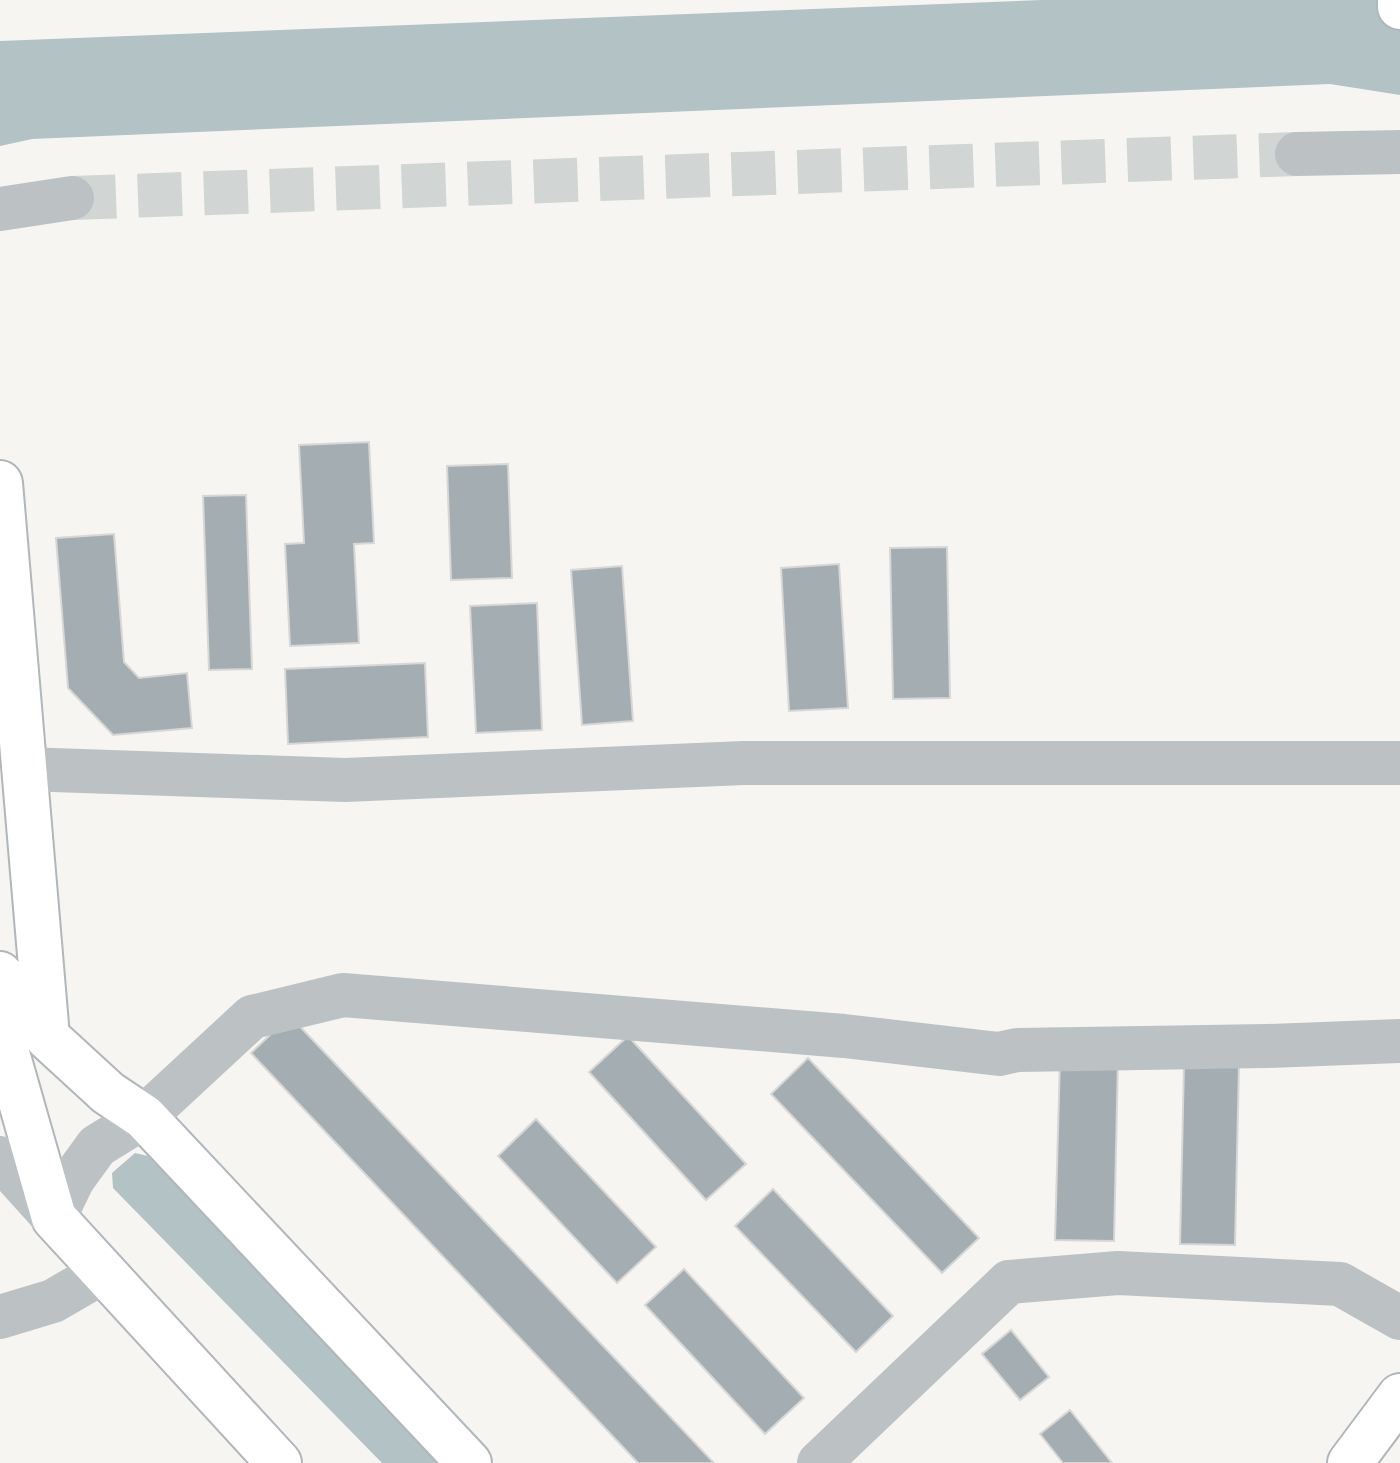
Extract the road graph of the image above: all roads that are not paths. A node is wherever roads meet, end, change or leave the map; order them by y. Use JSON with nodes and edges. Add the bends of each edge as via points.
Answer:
{"nodes":[{"id":1,"x":1400,"y":0,"type":"edge"},
{"id":2,"x":1400,"y":7,"type":"edge"},
{"id":3,"x":1400,"y":152,"type":"edge"},
{"id":4,"x":1297,"y":154,"type":"tunnel mouth"},
{"id":5,"x":72,"y":198,"type":"tunnel mouth"},
{"id":6,"x":0,"y":209,"type":"edge"},
{"id":7,"x":0,"y":483,"type":"edge"},
{"id":8,"x":1400,"y":763,"type":"edge"},
{"id":9,"x":24,"y":769,"type":"junction"},
{"id":10,"x":0,"y":974,"type":"edge"},
{"id":11,"x":1400,"y":1041,"type":"edge"},
{"id":12,"x":17,"y":1043,"type":"edge"},
{"id":13,"x":144,"y":1117,"type":"junction"},
{"id":14,"x":0,"y":1158,"type":"edge"},
{"id":15,"x":54,"y":1218,"type":"junction"},
{"id":16,"x":103,"y":1272,"type":"junction"},
{"id":17,"x":0,"y":1317,"type":"edge"},
{"id":18,"x":1400,"y":1318,"type":"edge"},
{"id":19,"x":1400,"y":1396,"type":"edge"},
{"id":20,"x":1400,"y":1442,"type":"edge"},
{"id":21,"x":279,"y":1463,"type":"edge"},
{"id":22,"x":469,"y":1463,"type":"edge"},
{"id":23,"x":819,"y":1463,"type":"edge"},
{"id":24,"x":1350,"y":1463,"type":"edge"},
{"id":25,"x":1384,"y":1463,"type":"edge"}],
"edges":[{"from":1,"to":2,"type":"main road"},
{"from":3,"to":4,"type":"street"},
{"from":5,"to":6,"type":"street"},
{"from":7,"to":9,"type":"main road"},
{"from":8,"to":9,"type":"street","via":[[744,763],[345,780]]},
{"from":9,"to":12,"type":"main road"},
{"from":10,"to":12,"type":"main road"},
{"from":11,"to":13,"type":"street","via":[[999,1054],[844,1036],[343,995],[252,1017]]},
{"from":12,"to":13,"type":"main road"},
{"from":12,"to":15,"type":"main road"},
{"from":13,"to":15,"type":"street","via":[[97,1146]]},
{"from":13,"to":22,"type":"main road"},
{"from":14,"to":15,"type":"street"},
{"from":15,"to":16,"type":"main road"},
{"from":16,"to":17,"type":"street","via":[[53,1301]]},
{"from":16,"to":21,"type":"main road"},
{"from":18,"to":23,"type":"street","via":[[1340,1284],[1118,1273],[1009,1282]]},
{"from":19,"to":24,"type":"main road"},
{"from":20,"to":25,"type":"main road"}]}
